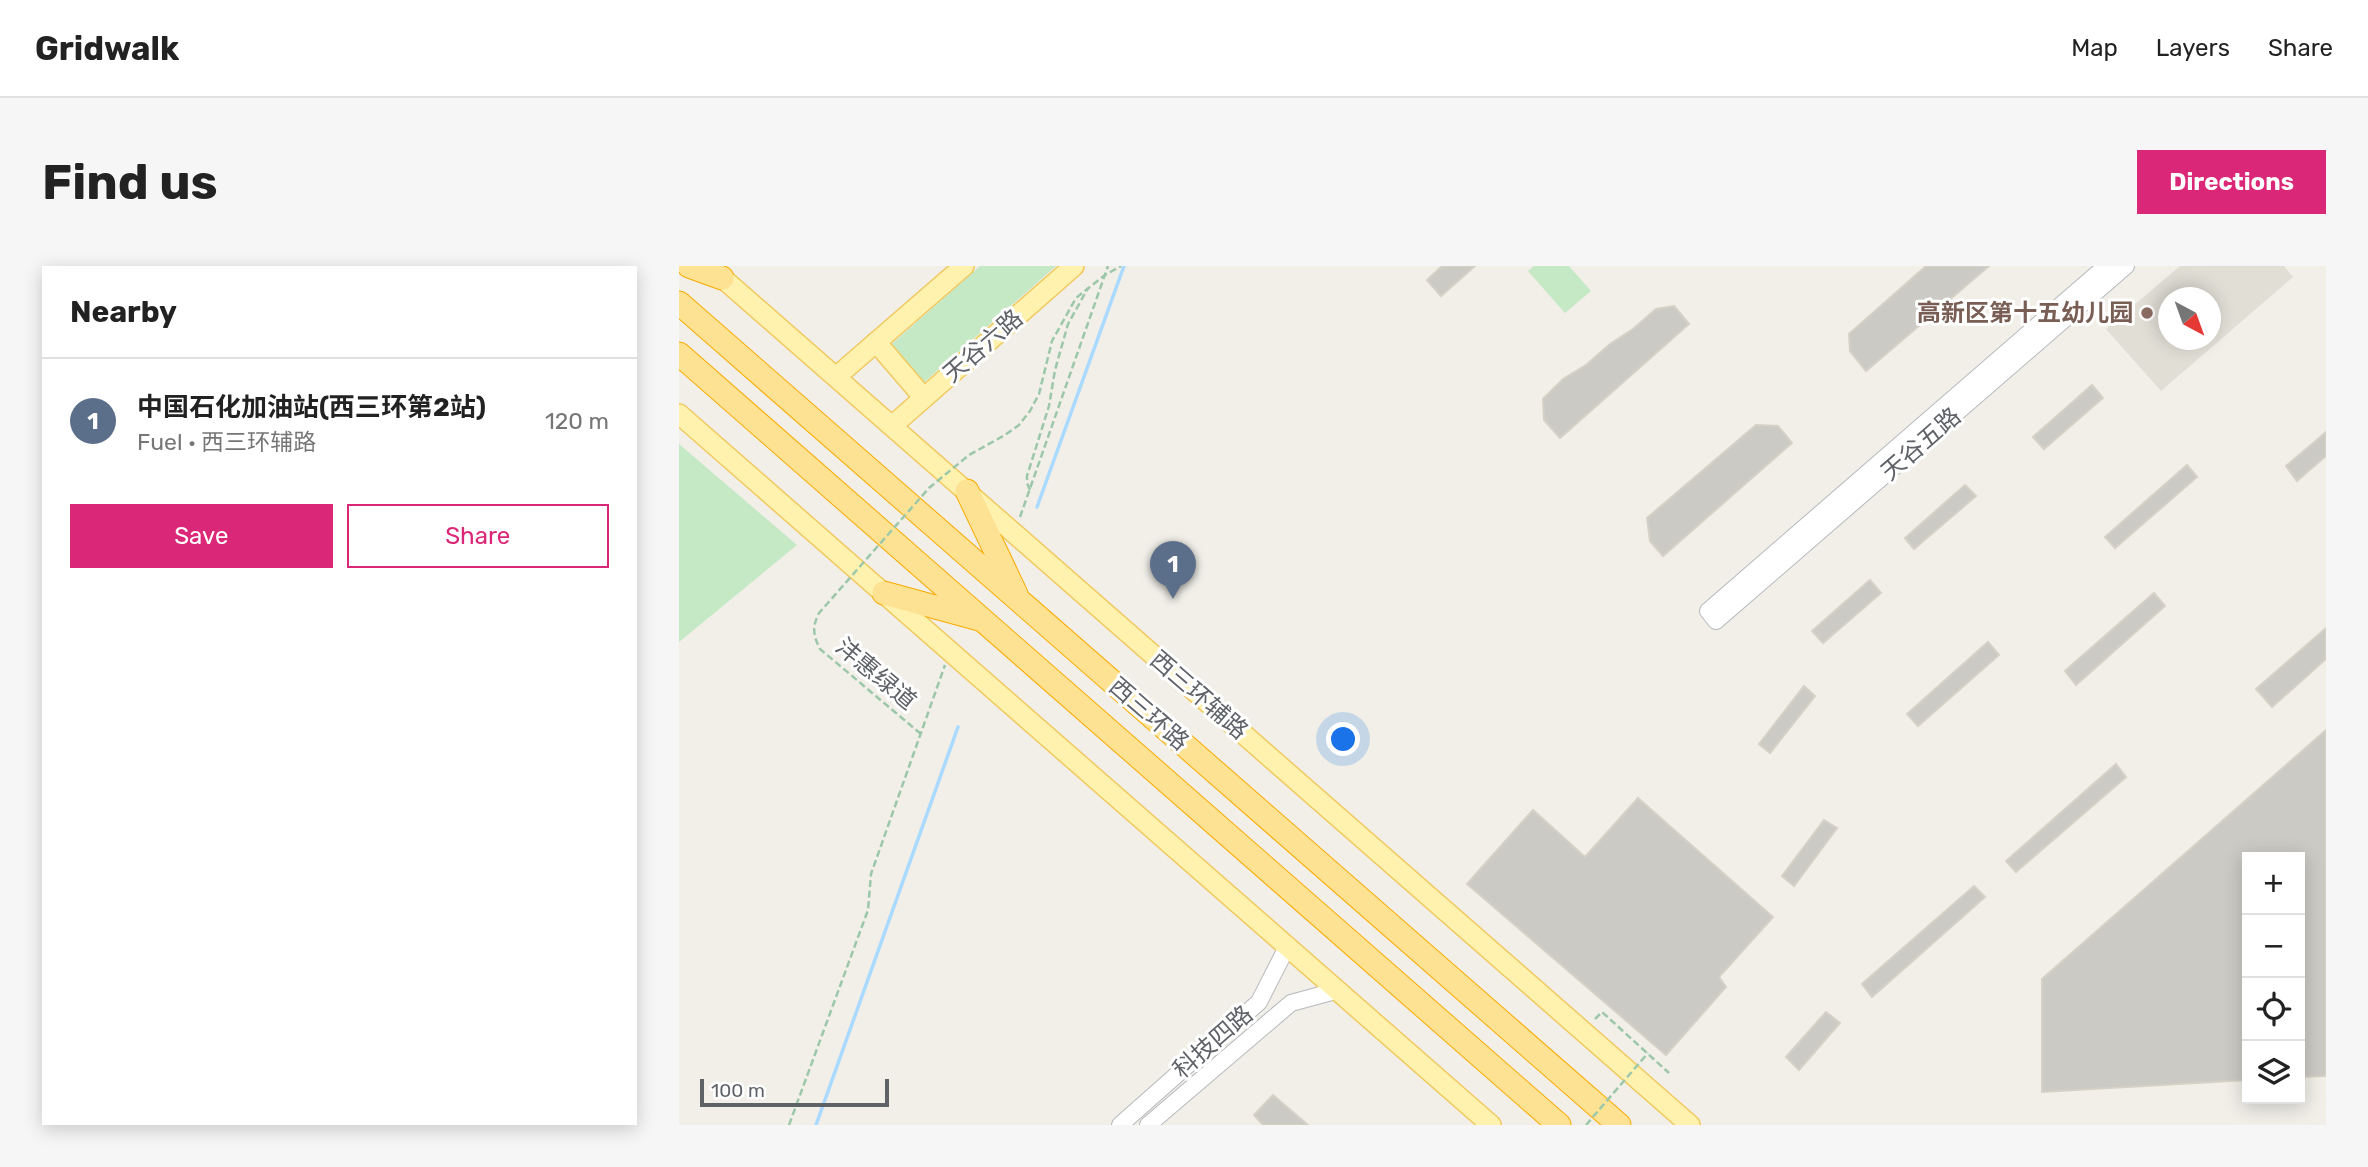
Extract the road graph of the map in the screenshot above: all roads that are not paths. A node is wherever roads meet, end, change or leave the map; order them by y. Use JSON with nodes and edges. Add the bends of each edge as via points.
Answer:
{"nodes":[{"id":1,"x":689,"y":266,"type":"edge"},
{"id":2,"x":964,"y":266,"type":"edge"},
{"id":3,"x":1074,"y":266,"type":"edge"},
{"id":4,"x":2106,"y":266,"type":"edge"},
{"id":5,"x":2126,"y":266,"type":"edge"},
{"id":6,"x":715,"y":272,"type":"edge"},
{"id":7,"x":679,"y":303,"type":"edge"},
{"id":8,"x":876,"y":342,"type":"junction"},
{"id":9,"x":679,"y":354,"type":"edge"},
{"id":10,"x":836,"y":377,"type":"junction"},
{"id":11,"x":924,"y":398,"type":"junction"},
{"id":12,"x":679,"y":414,"type":"edge"},
{"id":13,"x":892,"y":426,"type":"junction"},
{"id":14,"x":967,"y":491,"type":"junction"},
{"id":15,"x":884,"y":593,"type":"junction"},
{"id":16,"x":1021,"y":603,"type":"junction"},
{"id":17,"x":984,"y":620,"type":"junction"},
{"id":18,"x":1288,"y":946,"type":"junction"},
{"id":19,"x":1339,"y":990,"type":"junction"},
{"id":20,"x":1120,"y":1125,"type":"edge"},
{"id":21,"x":1148,"y":1125,"type":"edge"},
{"id":22,"x":1491,"y":1125,"type":"edge"},
{"id":23,"x":1559,"y":1125,"type":"edge"},
{"id":24,"x":1619,"y":1125,"type":"edge"},
{"id":25,"x":1690,"y":1125,"type":"edge"}],
"edges":[{"from":1,"to":6,"type":"highway"},
{"from":2,"to":8,"type":"main road"},
{"from":3,"to":11,"type":"main road","name":"天谷六路"},
{"from":4,"to":5,"type":"street","name":"天谷五路","via":[[1712,616]]},
{"from":6,"to":10,"type":"main road","name":"西三环辅路"},
{"from":7,"to":16,"type":"highway","name":"西三环路"},
{"from":8,"to":10,"type":"main road"},
{"from":8,"to":11,"type":"main road"},
{"from":9,"to":17,"type":"highway","name":"西三环路"},
{"from":10,"to":13,"type":"main road","name":"西三环辅路"},
{"from":11,"to":13,"type":"main road","name":"天谷六路"},
{"from":12,"to":15,"type":"main road"},
{"from":13,"to":14,"type":"main road","name":"西三环辅路"},
{"from":14,"to":16,"type":"highway"},
{"from":14,"to":25,"type":"main road","name":"西三环辅路"},
{"from":15,"to":17,"type":"highway"},
{"from":15,"to":18,"type":"main road"},
{"from":16,"to":24,"type":"highway","name":"西三环路"},
{"from":17,"to":23,"type":"highway","name":"西三环路"},
{"from":18,"to":19,"type":"main road"},
{"from":18,"to":20,"type":"street","name":"科技四路","via":[[1259,1002]]},
{"from":19,"to":21,"type":"street","name":"科技四路","via":[[1291,1003]]},
{"from":19,"to":22,"type":"main road"}]}
